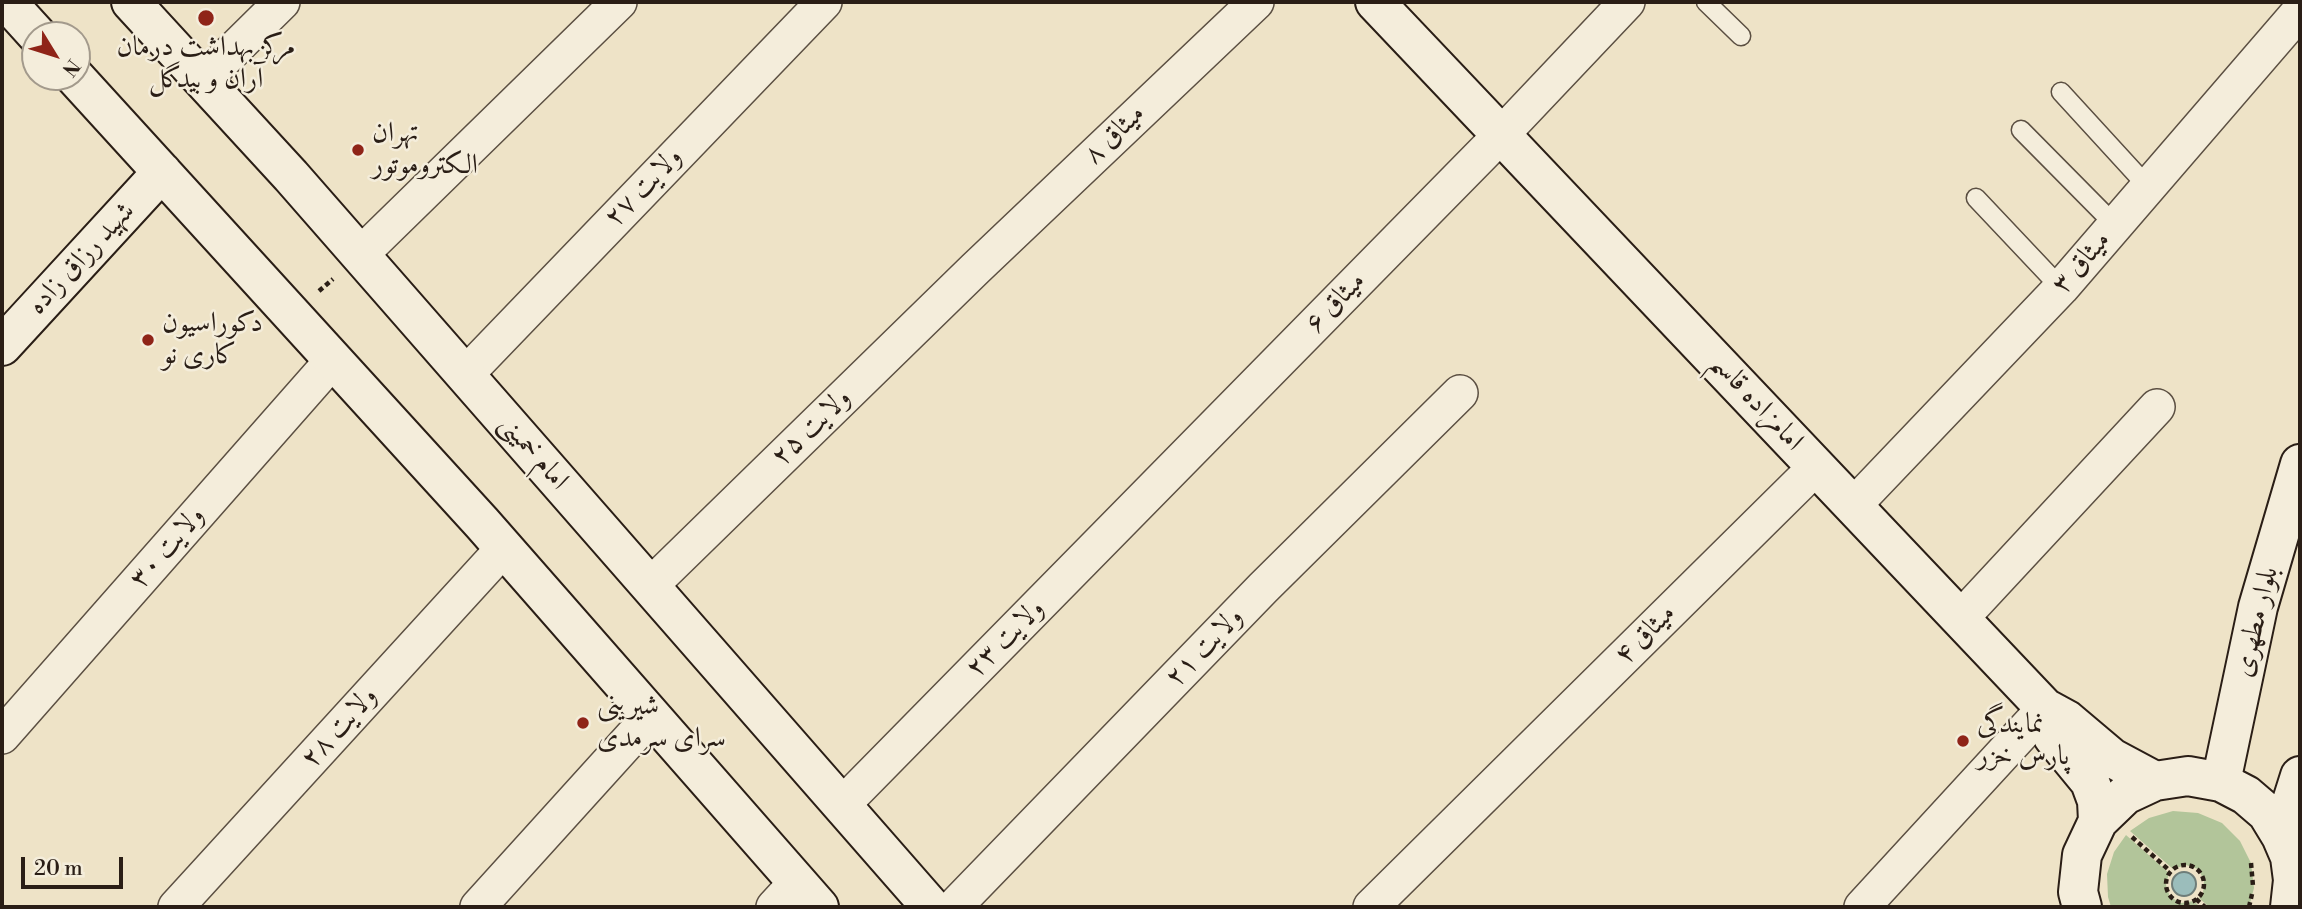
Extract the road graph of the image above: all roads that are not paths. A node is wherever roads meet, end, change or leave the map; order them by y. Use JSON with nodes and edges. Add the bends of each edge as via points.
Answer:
{"nodes":[{"id":1,"x":7,"y":2,"type":"edge"},
{"id":2,"x":131,"y":2,"type":"edge"},
{"id":3,"x":282,"y":2,"type":"edge"},
{"id":4,"x":619,"y":2,"type":"edge"},
{"id":5,"x":824,"y":2,"type":"edge"},
{"id":6,"x":1256,"y":2,"type":"edge"},
{"id":7,"x":1375,"y":2,"type":"edge"},
{"id":8,"x":1627,"y":2,"type":"edge"},
{"id":9,"x":1706,"y":2,"type":"edge"},
{"id":10,"x":2300,"y":11,"type":"edge"},
{"id":11,"x":24,"y":21,"type":"edge"},
{"id":12,"x":1741,"y":36,"type":"dead end"},
{"id":13,"x":203,"y":80,"type":"junction"},
{"id":14,"x":88,"y":91,"type":"edge"},
{"id":15,"x":2062,"y":92,"type":"dead end"},
{"id":16,"x":2021,"y":130,"type":"dead end"},
{"id":17,"x":1501,"y":135,"type":"junction"},
{"id":18,"x":162,"y":172,"type":"junction"},
{"id":19,"x":2148,"y":187,"type":"junction"},
{"id":20,"x":1976,"y":198,"type":"dead end"},
{"id":21,"x":2115,"y":225,"type":"junction"},
{"id":22,"x":360,"y":255,"type":"junction"},
{"id":23,"x":975,"y":269,"type":"joint"},
{"id":24,"x":2061,"y":288,"type":"junction"},
{"id":25,"x":2,"y":346,"type":"edge"},
{"id":26,"x":333,"y":360,"type":"junction"},
{"id":27,"x":465,"y":375,"type":"junction"},
{"id":28,"x":1460,"y":393,"type":"dead end"},
{"id":29,"x":2157,"y":407,"type":"dead end"},
{"id":30,"x":2300,"y":464,"type":"edge"},
{"id":31,"x":1816,"y":467,"type":"junction"},
{"id":32,"x":1170,"y":472,"type":"joint"},
{"id":33,"x":1853,"y":506,"type":"junction"},
{"id":34,"x":504,"y":548,"type":"junction"},
{"id":35,"x":650,"y":586,"type":"junction"},
{"id":36,"x":1960,"y":619,"type":"junction"},
{"id":37,"x":2045,"y":708,"type":"junction"},
{"id":38,"x":651,"y":716,"type":"junction"},
{"id":39,"x":2,"y":736,"type":"edge"},
{"id":40,"x":2300,"y":776,"type":"edge"},
{"id":41,"x":2155,"y":781,"type":"junction"},
{"id":42,"x":2221,"y":782,"type":"junction"},
{"id":43,"x":842,"y":806,"type":"junction"},
{"id":44,"x":2114,"y":826,"type":"junction"},
{"id":45,"x":2281,"y":835,"type":"junction"},
{"id":46,"x":797,"y":899,"type":"edge"},
{"id":47,"x":176,"y":907,"type":"edge"},
{"id":48,"x":478,"y":907,"type":"edge"},
{"id":49,"x":931,"y":907,"type":"edge"},
{"id":50,"x":954,"y":907,"type":"edge"},
{"id":51,"x":1371,"y":907,"type":"edge"},
{"id":52,"x":1862,"y":907,"type":"edge"},
{"id":53,"x":2082,"y":907,"type":"edge"},
{"id":54,"x":2290,"y":907,"type":"edge"}],
"edges":[{"from":1,"to":11,"type":"main road"},
{"from":2,"to":13,"type":"main road","name":"امام خمینی"},
{"from":3,"to":13,"type":"street"},
{"from":4,"to":22,"type":"street"},
{"from":5,"to":27,"type":"street","name":"ولایت ۲۷"},
{"from":6,"to":23,"type":"street","name":"میثاق ۸"},
{"from":7,"to":17,"type":"main road","name":"امامزاده قاسم"},
{"from":8,"to":17,"type":"street","name":"میثاق ۶"},
{"from":9,"to":12,"type":"lane"},
{"from":10,"to":19,"type":"street","name":"میثاق ۳"},
{"from":13,"to":22,"type":"main road","name":"امام خمینی"},
{"from":14,"to":18,"type":"main road"},
{"from":15,"to":19,"type":"lane"},
{"from":16,"to":21,"type":"lane"},
{"from":17,"to":31,"type":"main road","name":"امامزاده قاسم"},
{"from":17,"to":32,"type":"street","name":"میثاق ۶"},
{"from":18,"to":25,"type":"main road","name":"شهید رزاق زاده"},
{"from":18,"to":26,"type":"main road"},
{"from":19,"to":21,"type":"street","name":"میثاق ۳"},
{"from":20,"to":24,"type":"lane"},
{"from":21,"to":24,"type":"street","name":"میثاق ۳"},
{"from":22,"to":27,"type":"main road","name":"امام خمینی"},
{"from":23,"to":35,"type":"street","name":"ولایت ۲۵"},
{"from":24,"to":33,"type":"street","name":"میثاق ۳"},
{"from":26,"to":34,"type":"main road"},
{"from":26,"to":39,"type":"street","name":"ولایت ۳۰"},
{"from":27,"to":35,"type":"main road","name":"امام خمینی"},
{"from":28,"to":50,"type":"street","name":"ولایت ۲۱","via":[[1263,588]]},
{"from":29,"to":36,"type":"street"},
{"from":30,"to":42,"type":"main road","name":"بلوار مطهری","via":[[2258,607]]},
{"from":31,"to":33,"type":"main road","name":"امامزاده قاسم"},
{"from":31,"to":51,"type":"street","name":"میثاق ۴"},
{"from":32,"to":43,"type":"street","name":"ولایت ۲۳"},
{"from":33,"to":36,"type":"main road","name":"امامزاده قاسم"},
{"from":34,"to":38,"type":"main road"},
{"from":34,"to":47,"type":"street","name":"ولایت ۲۸"},
{"from":35,"to":43,"type":"main road","name":"امام خمینی"},
{"from":36,"to":37,"type":"main road","name":"امامزاده قاسم"},
{"from":37,"to":41,"type":"main road","name":"امامزاده قاسم","via":[[2067,720],[2112,758]]},
{"from":37,"to":44,"type":"main road","via":[[2053,737],[2090,782],[2096,801]]},
{"from":37,"to":52,"type":"street"},
{"from":38,"to":46,"type":"main road"},
{"from":38,"to":48,"type":"street"},
{"from":40,"to":45,"type":"main road"},
{"from":41,"to":42,"type":"main road","via":[[2188,776]]},
{"from":41,"to":44,"type":"main road","via":[[2124,795]]},
{"from":42,"to":45,"type":"main road","via":[[2267,813]]},
{"from":43,"to":49,"type":"main road","name":"امام خمینی"},
{"from":44,"to":53,"type":"main road","via":[[2082,855],[2078,892]]},
{"from":45,"to":54,"type":"main road","via":[[2293,880]]}]}
